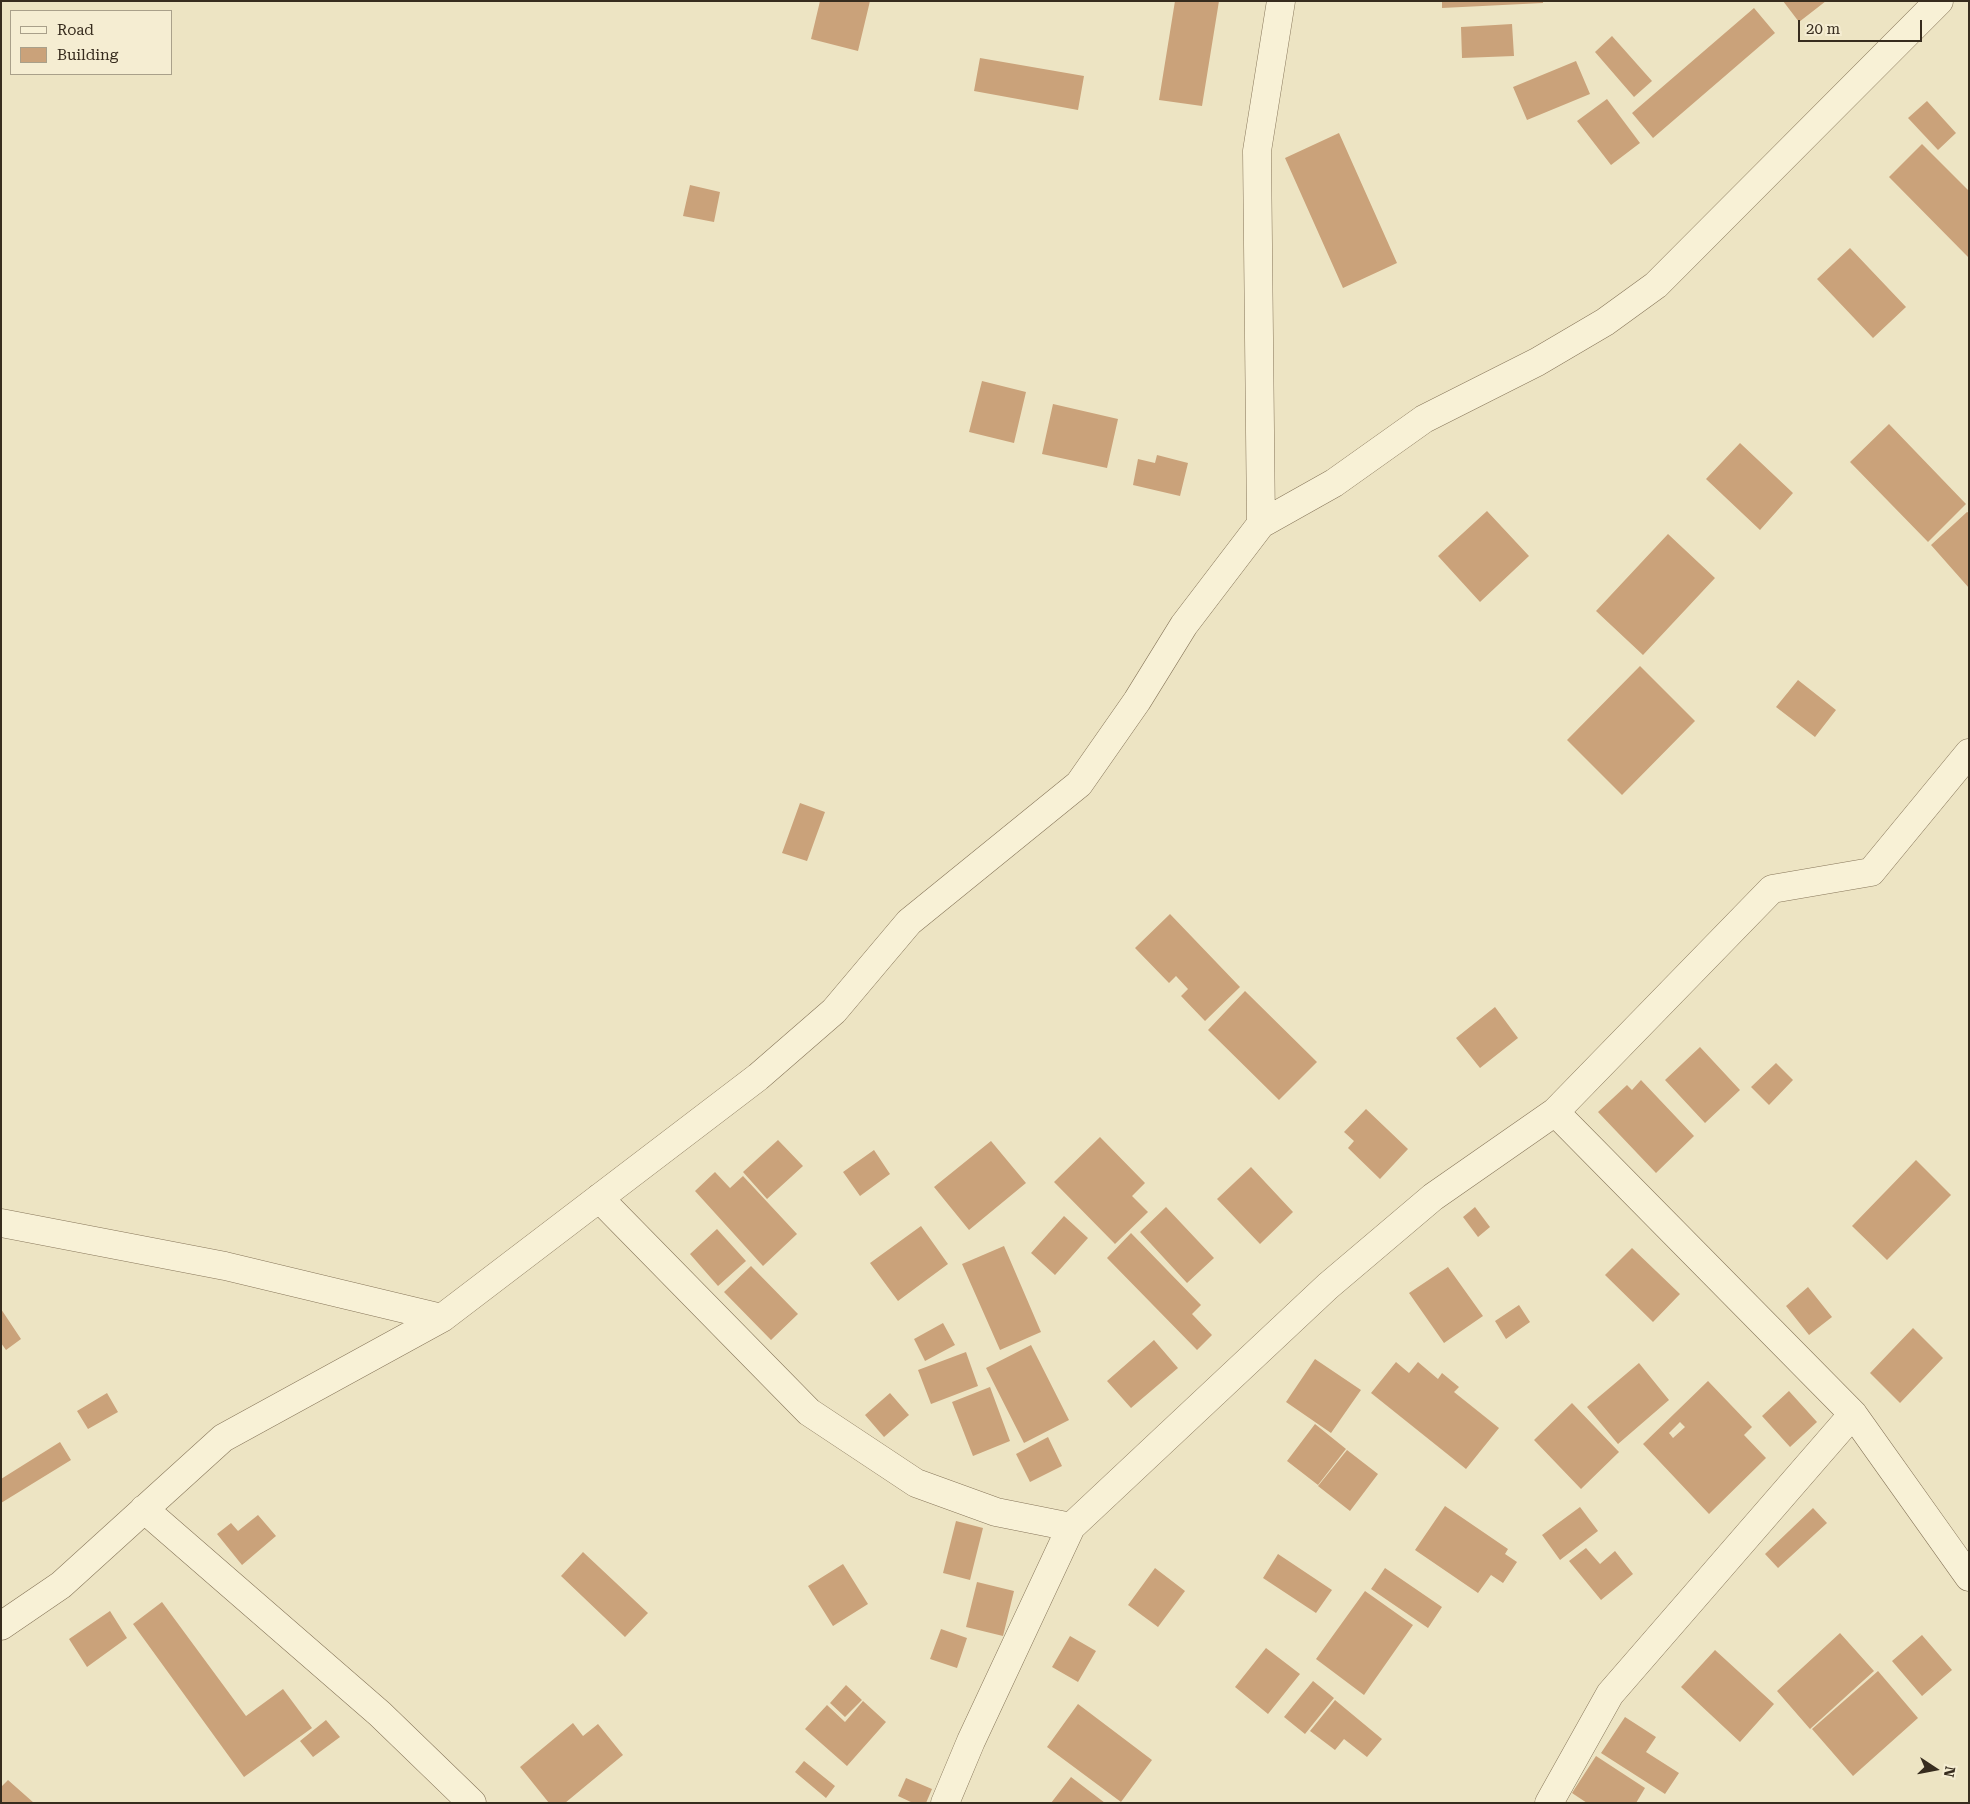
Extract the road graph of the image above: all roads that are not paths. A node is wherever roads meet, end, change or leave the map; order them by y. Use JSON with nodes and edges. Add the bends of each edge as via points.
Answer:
{"nodes":[{"id":1,"x":1282,"y":1,"type":"edge"},
{"id":2,"x":1940,"y":1,"type":"edge"},
{"id":3,"x":1261,"y":524,"type":"junction"},
{"id":4,"x":1969,"y":753,"type":"edge"},
{"id":5,"x":1555,"y":1112,"type":"junction"},
{"id":6,"x":599,"y":1198,"type":"junction"},
{"id":7,"x":1,"y":1223,"type":"edge"},
{"id":8,"x":442,"y":1318,"type":"junction"},
{"id":9,"x":1853,"y":1414,"type":"junction"},
{"id":10,"x":144,"y":1509,"type":"junction"},
{"id":11,"x":1071,"y":1527,"type":"junction"},
{"id":12,"x":1969,"y":1577,"type":"edge"},
{"id":13,"x":1,"y":1626,"type":"edge"},
{"id":14,"x":472,"y":1803,"type":"edge"},
{"id":15,"x":945,"y":1803,"type":"edge"},
{"id":16,"x":1549,"y":1803,"type":"edge"}],
"edges":[{"from":1,"to":3,"type":"street","via":[[1257,151]]},
{"from":2,"to":3,"type":"street","via":[[1656,285],[1605,322],[1537,362],[1424,419],[1334,483]]},
{"from":3,"to":6,"type":"street","via":[[1184,625],[1080,784],[910,922],[834,1011],[758,1077]]},
{"from":4,"to":5,"type":"street","via":[[1871,872],[1772,889]]},
{"from":5,"to":9,"type":"street"},
{"from":5,"to":11,"type":"street","via":[[1433,1197],[1328,1286]]},
{"from":6,"to":8,"type":"street"},
{"from":6,"to":11,"type":"street","via":[[809,1412],[916,1483],[996,1512]]},
{"from":7,"to":8,"type":"street","via":[[225,1266]]},
{"from":8,"to":10,"type":"street","via":[[223,1438]]},
{"from":9,"to":12,"type":"street"},
{"from":9,"to":16,"type":"street","via":[[1610,1694]]},
{"from":10,"to":13,"type":"street","via":[[61,1585]]},
{"from":10,"to":14,"type":"street","via":[[380,1714]]},
{"from":11,"to":15,"type":"street","via":[[971,1740]]}]}
